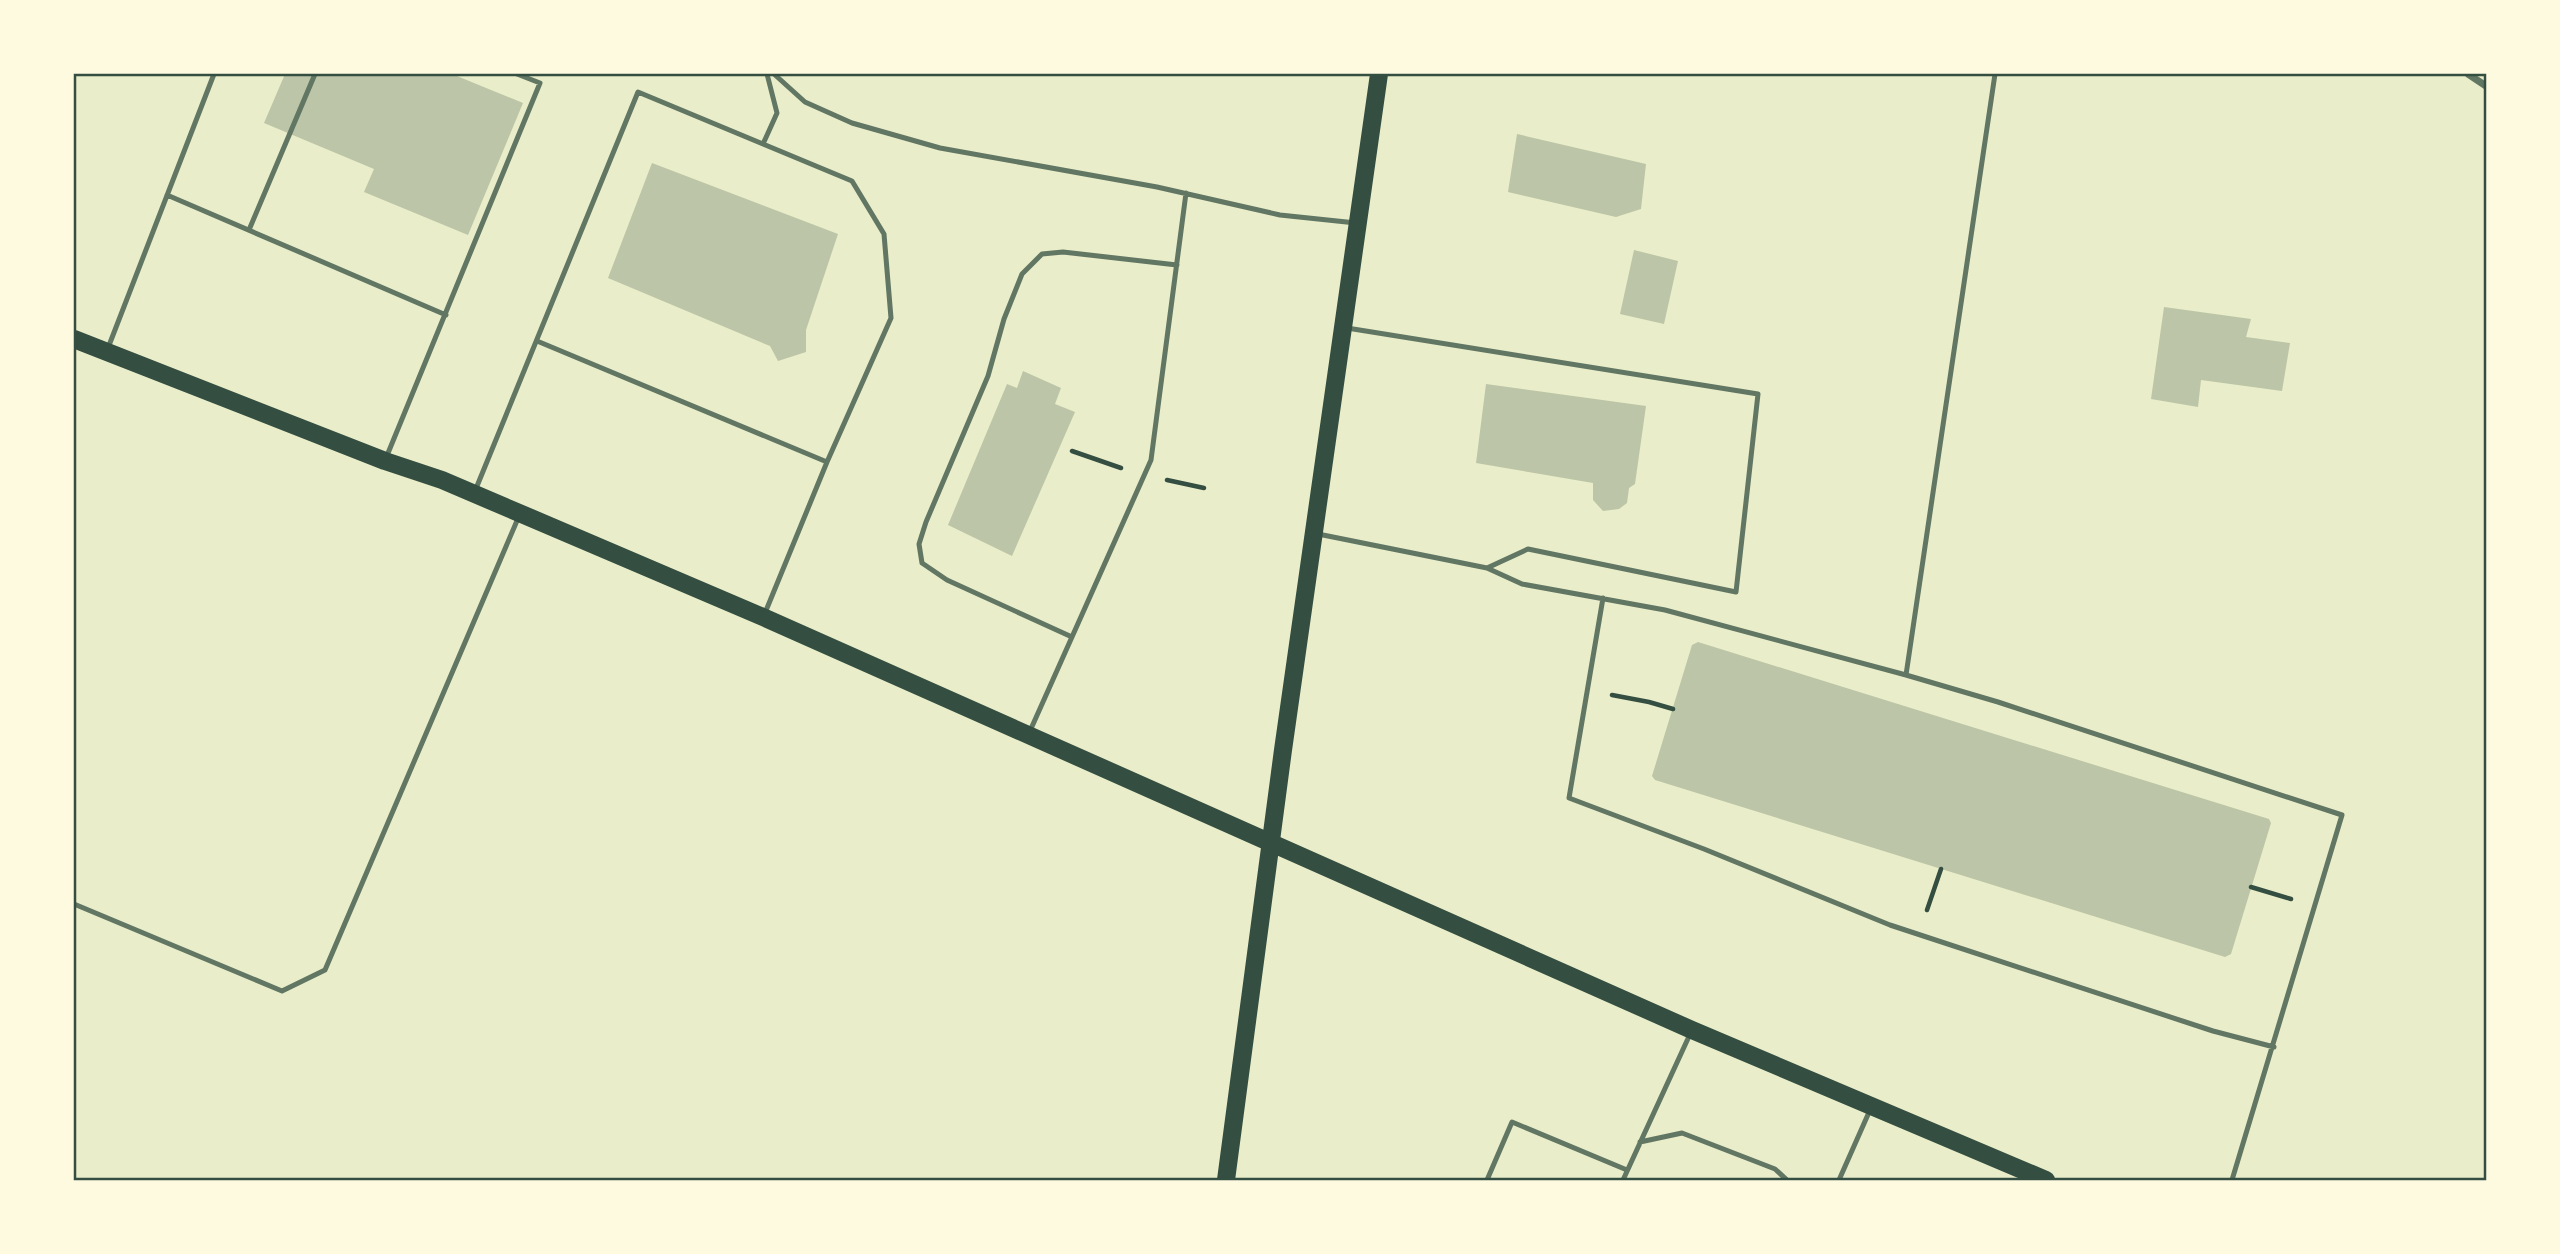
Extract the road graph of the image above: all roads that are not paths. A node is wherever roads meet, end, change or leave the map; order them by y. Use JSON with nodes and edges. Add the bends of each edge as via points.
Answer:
{"nodes":[{"id":1,"x":214,"y":74,"type":"edge"},
{"id":2,"x":315,"y":74,"type":"edge"},
{"id":3,"x":517,"y":74,"type":"edge"},
{"id":4,"x":767,"y":74,"type":"edge"},
{"id":5,"x":774,"y":74,"type":"edge"},
{"id":6,"x":1376,"y":74,"type":"edge"},
{"id":7,"x":1995,"y":74,"type":"edge"},
{"id":8,"x":2468,"y":74,"type":"edge"},
{"id":9,"x":2487,"y":86,"type":"edge"},
{"id":10,"x":762,"y":144,"type":"junction"},
{"id":11,"x":1186,"y":193,"type":"junction"},
{"id":12,"x":167,"y":195,"type":"junction"},
{"id":13,"x":1359,"y":223,"type":"junction"},
{"id":14,"x":249,"y":230,"type":"junction"},
{"id":15,"x":1177,"y":265,"type":"junction"},
{"id":16,"x":446,"y":315,"type":"junction"},
{"id":17,"x":1344,"y":327,"type":"junction"},
{"id":18,"x":74,"y":339,"type":"edge"},
{"id":19,"x":537,"y":341,"type":"junction"},
{"id":20,"x":107,"y":351,"type":"junction"},
{"id":21,"x":385,"y":461,"type":"junction"},
{"id":22,"x":827,"y":462,"type":"junction"},
{"id":23,"x":474,"y":494,"type":"junction"},
{"id":24,"x":520,"y":514,"type":"junction"},
{"id":25,"x":1315,"y":534,"type":"junction"},
{"id":26,"x":1487,"y":568,"type":"junction"},
{"id":27,"x":1603,"y":598,"type":"junction"},
{"id":28,"x":763,"y":617,"type":"junction"},
{"id":29,"x":1072,"y":636,"type":"junction"},
{"id":30,"x":1906,"y":675,"type":"junction"},
{"id":31,"x":1028,"y":734,"type":"junction"},
{"id":32,"x":1272,"y":844,"type":"junction"},
{"id":33,"x":74,"y":904,"type":"edge"},
{"id":34,"x":1692,"y":1030,"type":"junction"},
{"id":35,"x":2274,"y":1046,"type":"junction"},
{"id":36,"x":1872,"y":1106,"type":"junction"},
{"id":37,"x":1640,"y":1142,"type":"junction"},
{"id":38,"x":1627,"y":1170,"type":"junction"},
{"id":39,"x":1226,"y":1181,"type":"edge"},
{"id":40,"x":1487,"y":1181,"type":"edge"},
{"id":41,"x":1623,"y":1181,"type":"edge"},
{"id":42,"x":1787,"y":1181,"type":"edge"},
{"id":43,"x":1839,"y":1181,"type":"edge"},
{"id":44,"x":2046,"y":1181,"type":"edge"},
{"id":45,"x":2232,"y":1181,"type":"edge"}],
"edges":[{"from":1,"to":12,"type":"lane"},
{"from":2,"to":14,"type":"lane"},
{"from":3,"to":16,"type":"lane","via":[[540,83]]},
{"from":4,"to":10,"type":"lane","via":[[777,113]]},
{"from":5,"to":11,"type":"lane","via":[[805,102],[852,123],[940,148]]},
{"from":6,"to":13,"type":"main road"},
{"from":7,"to":30,"type":"lane"},
{"from":8,"to":9,"type":"street"},
{"from":10,"to":19,"type":"lane","via":[[638,92]]},
{"from":10,"to":22,"type":"lane","via":[[852,181],[884,234],[891,318]]},
{"from":11,"to":13,"type":"lane","via":[[1280,215]]},
{"from":11,"to":15,"type":"lane"},
{"from":12,"to":14,"type":"lane"},
{"from":12,"to":20,"type":"lane"},
{"from":13,"to":17,"type":"main road"},
{"from":14,"to":16,"type":"lane"},
{"from":15,"to":29,"type":"lane","via":[[1152,460]]},
{"from":15,"to":29,"type":"lane","via":[[1063,252],[1042,254],[1022,274],[988,376],[919,544],[922,563],[947,580]]},
{"from":16,"to":21,"type":"lane"},
{"from":17,"to":25,"type":"main road"},
{"from":17,"to":26,"type":"lane","via":[[1758,394],[1736,592],[1528,550]]},
{"from":18,"to":20,"type":"main road"},
{"from":19,"to":22,"type":"lane"},
{"from":19,"to":23,"type":"lane"},
{"from":20,"to":21,"type":"main road"},
{"from":21,"to":23,"type":"main road"},
{"from":22,"to":28,"type":"lane"},
{"from":23,"to":24,"type":"main road"},
{"from":24,"to":28,"type":"main road"},
{"from":24,"to":33,"type":"lane","via":[[325,970],[282,991]]},
{"from":25,"to":26,"type":"lane"},
{"from":25,"to":32,"type":"main road"},
{"from":26,"to":27,"type":"lane","via":[[1522,584]]},
{"from":27,"to":30,"type":"lane","via":[[1665,610]]},
{"from":27,"to":35,"type":"lane","via":[[1569,798],[1890,925],[2213,1031]]},
{"from":28,"to":31,"type":"main road"},
{"from":29,"to":31,"type":"lane"},
{"from":30,"to":35,"type":"lane","via":[[2342,815]]},
{"from":31,"to":32,"type":"main road"},
{"from":32,"to":34,"type":"main road"},
{"from":32,"to":39,"type":"main road"},
{"from":34,"to":36,"type":"main road"},
{"from":34,"to":37,"type":"lane"},
{"from":35,"to":45,"type":"lane"},
{"from":36,"to":43,"type":"lane"},
{"from":36,"to":44,"type":"main road"},
{"from":37,"to":38,"type":"lane"},
{"from":37,"to":42,"type":"lane","via":[[1682,1133],[1775,1169]]},
{"from":38,"to":40,"type":"lane","via":[[1512,1122]]},
{"from":38,"to":41,"type":"lane"}]}
